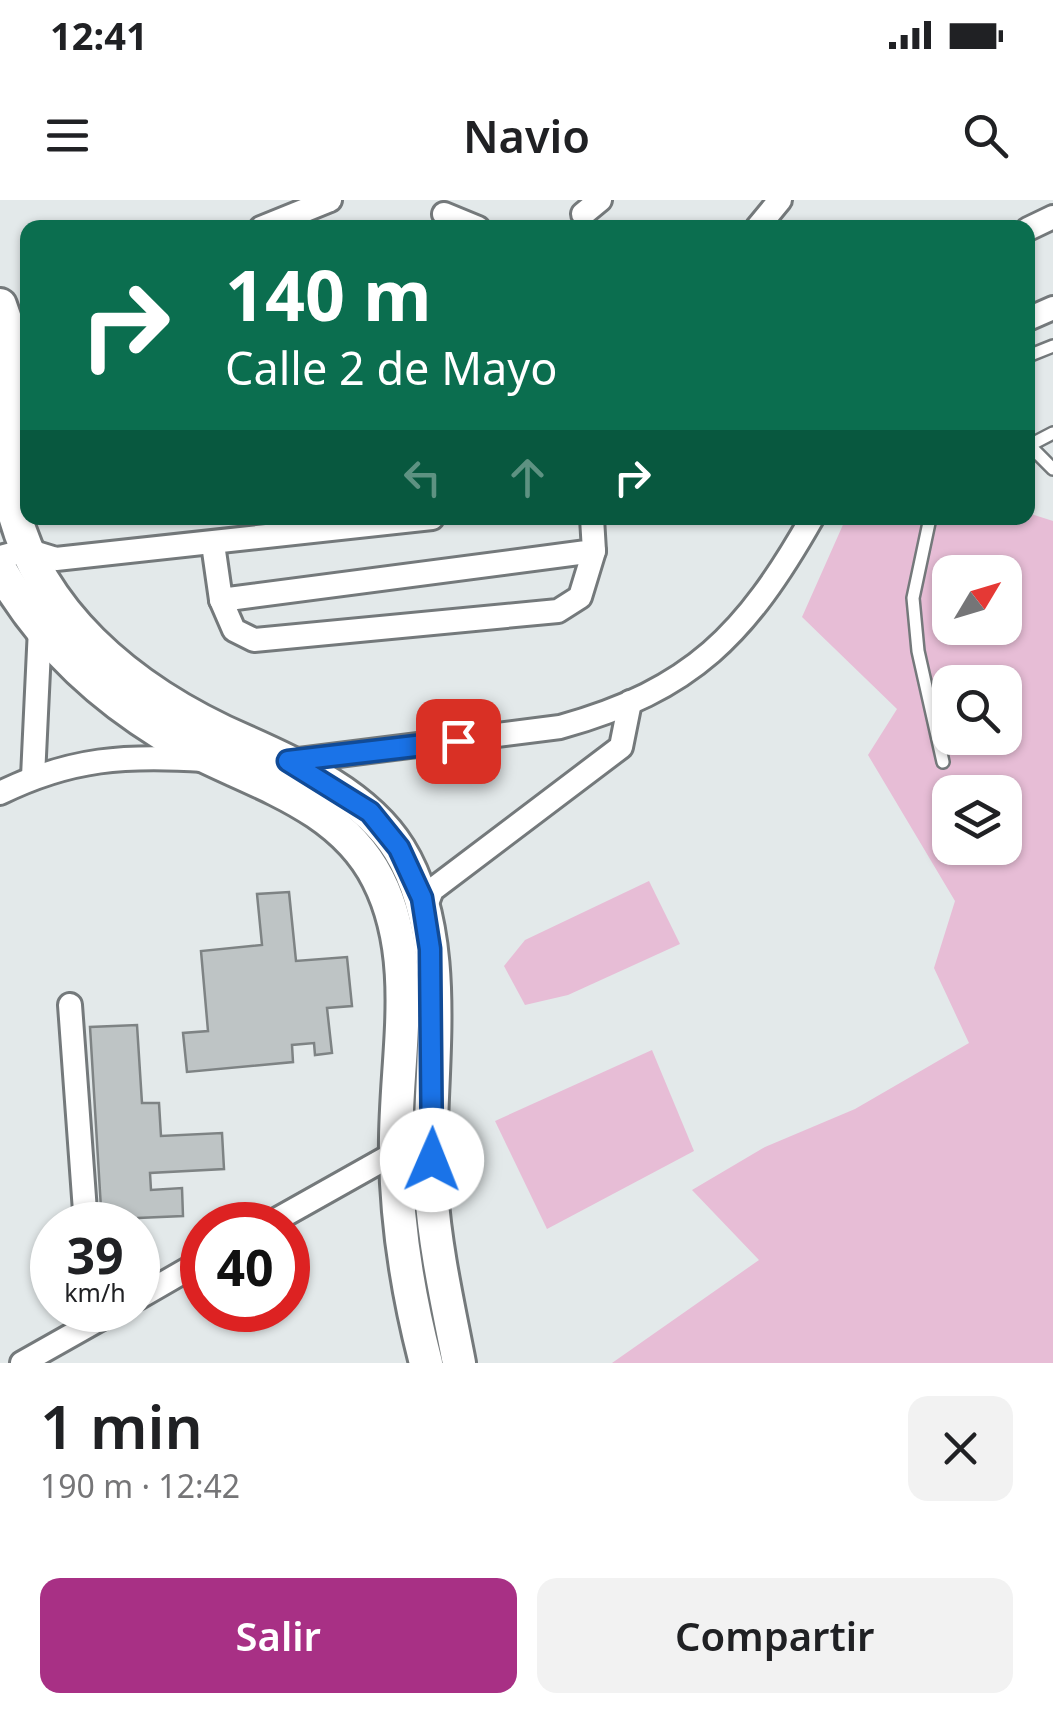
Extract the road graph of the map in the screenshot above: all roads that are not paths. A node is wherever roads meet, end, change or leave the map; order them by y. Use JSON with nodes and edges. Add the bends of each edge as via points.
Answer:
{"nodes":[{"id":1,"x":330,"y":200,"type":"edge"},
{"id":2,"x":780,"y":200,"type":"edge"},
{"id":3,"x":281,"y":220,"type":"edge"},
{"id":4,"x":764,"y":220,"type":"edge"},
{"id":5,"x":0,"y":305,"type":"edge"},
{"id":6,"x":11,"y":456,"type":"edge"},
{"id":7,"x":313,"y":525,"type":"edge"},
{"id":8,"x":592,"y":525,"type":"edge"},
{"id":9,"x":808,"y":525,"type":"edge"},
{"id":10,"x":929,"y":525,"type":"edge"},
{"id":11,"x":212,"y":544,"type":"junction"},
{"id":12,"x":594,"y":551,"type":"junction"},
{"id":13,"x":19,"y":571,"type":"edge"},
{"id":14,"x":221,"y":600,"type":"junction"},
{"id":15,"x":40,"y":628,"type":"junction"},
{"id":16,"x":630,"y":702,"type":"junction"},
{"id":17,"x":219,"y":761,"type":"junction"},
{"id":18,"x":288,"y":761,"type":"junction"},
{"id":19,"x":943,"y":762,"type":"dead end"},
{"id":20,"x":33,"y":777,"type":"junction"},
{"id":21,"x":0,"y":793,"type":"edge"},
{"id":22,"x":424,"y":912,"type":"junction"},
{"id":23,"x":70,"y":1004,"type":"dead end"},
{"id":24,"x":432,"y":1131,"type":"junction"},
{"id":25,"x":396,"y":1152,"type":"junction"},
{"id":26,"x":84,"y":1202,"type":"edge"},
{"id":27,"x":308,"y":1202,"type":"edge"},
{"id":28,"x":69,"y":1332,"type":"edge"},
{"id":29,"x":22,"y":1363,"type":"edge"},
{"id":30,"x":426,"y":1363,"type":"edge"},
{"id":31,"x":459,"y":1363,"type":"edge"}],
"edges":[{"from":1,"to":3,"type":"street"},
{"from":2,"to":4,"type":"street"},
{"from":5,"to":6,"type":"street","via":[[8,328]]},
{"from":6,"to":13,"type":"street"},
{"from":7,"to":11,"type":"street"},
{"from":8,"to":12,"type":"street"},
{"from":9,"to":16,"type":"street","via":[[739,629]]},
{"from":10,"to":19,"type":"lane","via":[[914,598],[918,651]]},
{"from":11,"to":13,"type":"street"},
{"from":11,"to":14,"type":"street"},
{"from":12,"to":14,"type":"street"},
{"from":12,"to":14,"type":"street","via":[[580,597],[558,611],[254,640],[234,630]]},
{"from":13,"to":15,"type":"street"},
{"from":13,"to":18,"type":"street","via":[[144,688],[199,722]]},
{"from":15,"to":17,"type":"street","via":[[118,704]]},
{"from":15,"to":20,"type":"street"},
{"from":16,"to":18,"type":"street","via":[[560,727]]},
{"from":16,"to":22,"type":"street","via":[[621,747],[432,890]]},
{"from":17,"to":18,"type":"street"},
{"from":17,"to":20,"type":"street","via":[[91,759]]},
{"from":17,"to":25,"type":"street","via":[[318,812],[377,876],[399,931],[402,974]]},
{"from":18,"to":22,"type":"street","via":[[370,812],[399,848]]},
{"from":20,"to":21,"type":"street"},
{"from":22,"to":24,"type":"street"},
{"from":23,"to":26,"type":"street"},
{"from":24,"to":25,"type":"street"},
{"from":24,"to":31,"type":"street","via":[[431,1190]]},
{"from":25,"to":27,"type":"street"},
{"from":25,"to":30,"type":"street","via":[[402,1256]]},
{"from":28,"to":29,"type":"street"}]}
